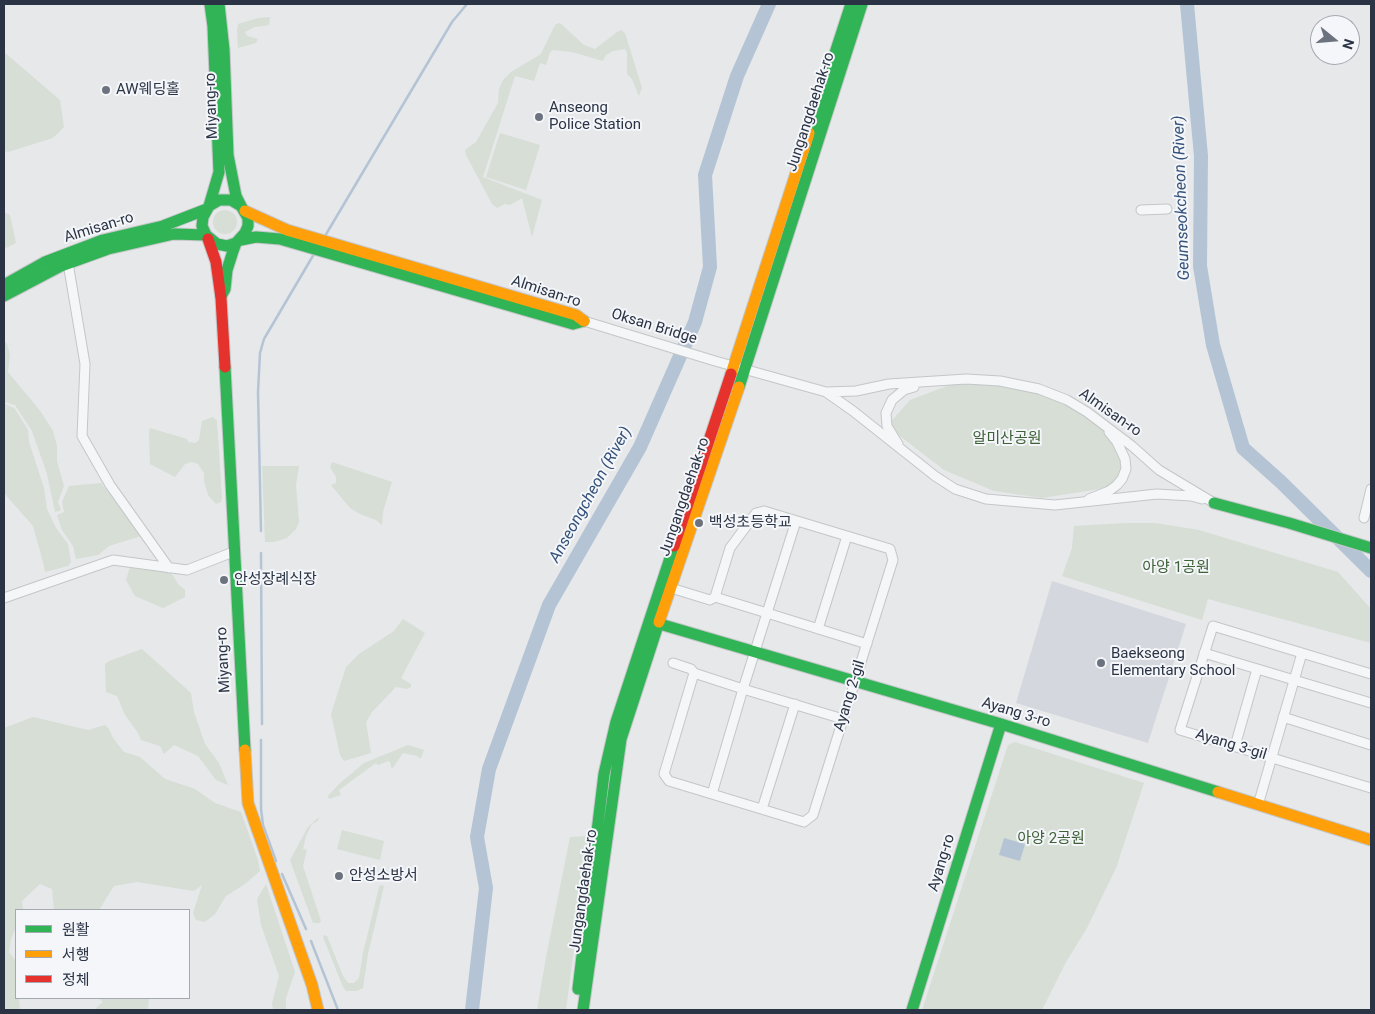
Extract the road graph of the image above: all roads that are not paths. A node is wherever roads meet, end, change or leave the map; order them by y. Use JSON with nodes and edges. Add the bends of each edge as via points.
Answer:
{"nodes":[{"id":1,"x":210,"y":4,"type":"edge"},
{"id":2,"x":219,"y":4,"type":"edge"},
{"id":3,"x":851,"y":4,"type":"edge"},
{"id":4,"x":862,"y":4,"type":"edge"},
{"id":5,"x":208,"y":207,"type":"junction"},
{"id":6,"x":243,"y":208,"type":"junction"},
{"id":7,"x":1167,"y":209,"type":"dead end"},
{"id":8,"x":1141,"y":210,"type":"dead end"},
{"id":9,"x":207,"y":237,"type":"junction"},
{"id":10,"x":238,"y":241,"type":"junction"},
{"id":11,"x":68,"y":263,"type":"junction"},
{"id":12,"x":4,"y":285,"type":"edge"},
{"id":13,"x":4,"y":296,"type":"edge"},
{"id":14,"x":220,"y":298,"type":"junction"},
{"id":15,"x":584,"y":321,"type":"junction"},
{"id":16,"x":715,"y":361,"type":"joint"},
{"id":17,"x":740,"y":368,"type":"junction"},
{"id":18,"x":946,"y":381,"type":"junction"},
{"id":19,"x":826,"y":392,"type":"junction"},
{"id":20,"x":1103,"y":424,"type":"junction"},
{"id":21,"x":923,"y":468,"type":"junction"},
{"id":22,"x":1371,"y":489,"type":"edge"},
{"id":23,"x":1079,"y":502,"type":"junction"},
{"id":24,"x":1214,"y":503,"type":"junction"},
{"id":25,"x":1364,"y":518,"type":"dead end"},
{"id":26,"x":796,"y":521,"type":"junction"},
{"id":27,"x":847,"y":536,"type":"junction"},
{"id":28,"x":1371,"y":548,"type":"edge"},
{"id":29,"x":233,"y":552,"type":"junction"},
{"id":30,"x":169,"y":568,"type":"junction"},
{"id":31,"x":671,"y":588,"type":"junction"},
{"id":32,"x":715,"y":597,"type":"junction"},
{"id":33,"x":4,"y":598,"type":"edge"},
{"id":34,"x":767,"y":613,"type":"junction"},
{"id":35,"x":655,"y":622,"type":"junction"},
{"id":36,"x":818,"y":629,"type":"junction"},
{"id":37,"x":867,"y":644,"type":"junction"},
{"id":38,"x":755,"y":651,"type":"junction"},
{"id":39,"x":1204,"y":653,"type":"junction"},
{"id":40,"x":1302,"y":653,"type":"junction"},
{"id":41,"x":673,"y":663,"type":"dead end"},
{"id":42,"x":1257,"y":669,"type":"junction"},
{"id":43,"x":694,"y":673,"type":"junction"},
{"id":44,"x":1371,"y":674,"type":"edge"},
{"id":45,"x":1294,"y":680,"type":"junction"},
{"id":46,"x":855,"y":681,"type":"junction"},
{"id":47,"x":743,"y":689,"type":"junction"},
{"id":48,"x":1371,"y":703,"type":"edge"},
{"id":49,"x":794,"y":704,"type":"junction"},
{"id":50,"x":1283,"y":717,"type":"junction"},
{"id":51,"x":843,"y":719,"type":"junction"},
{"id":52,"x":1001,"y":724,"type":"junction"},
{"id":53,"x":1371,"y":745,"type":"edge"},
{"id":54,"x":1235,"y":746,"type":"junction"},
{"id":55,"x":1272,"y":757,"type":"junction"},
{"id":56,"x":1371,"y":788,"type":"edge"},
{"id":57,"x":712,"y":794,"type":"junction"},
{"id":58,"x":1258,"y":805,"type":"junction"},
{"id":59,"x":762,"y":809,"type":"junction"},
{"id":60,"x":1371,"y":840,"type":"edge"},
{"id":61,"x":318,"y":1010,"type":"edge"},
{"id":62,"x":576,"y":1010,"type":"edge"},
{"id":63,"x":583,"y":1010,"type":"edge"},
{"id":64,"x":912,"y":1010,"type":"edge"}],
"edges":[{"from":1,"to":5,"type":"street","name":"Miyang-ro","via":[[219,152],[218,172]]},
{"from":2,"to":6,"type":"street","name":"Miyang-ro","via":[[228,155],[236,196]]},
{"from":3,"to":17,"type":"street","name":"Jungangdaehak-ro"},
{"from":4,"to":17,"type":"street","name":"Jungangdaehak-ro"},
{"from":5,"to":6,"type":"street","via":[[219,200],[231,200]]},
{"from":5,"to":9,"type":"street","via":[[202,217]]},
{"from":5,"to":12,"type":"street","name":"Almisan-ro","via":[[163,226],[103,240],[45,262]]},
{"from":6,"to":10,"type":"street","via":[[248,226]]},
{"from":6,"to":15,"type":"street","name":"Almisan-ro","via":[[287,230]]},
{"from":7,"to":8,"type":"street"},
{"from":9,"to":10,"type":"street","via":[[227,246]]},
{"from":9,"to":11,"type":"street","name":"Almisan-ro","via":[[174,234],[156,237]]},
{"from":9,"to":14,"type":"street","name":"Miyang-ro","via":[[216,262]]},
{"from":10,"to":14,"type":"street","name":"Miyang-ro"},
{"from":10,"to":15,"type":"street","name":"Almisan-ro","via":[[256,237],[280,239],[573,324]]},
{"from":11,"to":13,"type":"street","name":"Almisan-ro"},
{"from":11,"to":30,"type":"street","via":[[85,364],[82,436],[110,485]]},
{"from":14,"to":29,"type":"street","name":"Miyang-ro"},
{"from":15,"to":16,"type":"street","name":"Oksan Bridge"},
{"from":16,"to":17,"type":"street","name":"Almisan-ro"},
{"from":17,"to":19,"type":"street","name":"Almisan-ro"},
{"from":17,"to":31,"type":"street","name":"Jungangdaehak-ro"},
{"from":17,"to":35,"type":"street","name":"Jungangdaehak-ro"},
{"from":18,"to":19,"type":"street","name":"Almisan-ro"},
{"from":18,"to":20,"type":"street","name":"Almisan-ro","via":[[1000,381],[1038,388],[1067,400]]},
{"from":18,"to":21,"type":"street","via":[[904,390],[892,400],[886,413],[895,441]]},
{"from":19,"to":21,"type":"street","name":"Almisan-ro"},
{"from":20,"to":23,"type":"street","via":[[1121,450],[1126,470],[1122,479],[1109,491]]},
{"from":20,"to":24,"type":"street","name":"Almisan-ro","via":[[1159,470]]},
{"from":21,"to":23,"type":"street","name":"Almisan-ro","via":[[955,489],[986,499],[1055,505]]},
{"from":22,"to":25,"type":"street"},
{"from":23,"to":24,"type":"street","name":"Almisan-ro","via":[[1157,494],[1191,496]]},
{"from":24,"to":28,"type":"street","name":"Almisan-ro"},
{"from":26,"to":27,"type":"street","name":"Ayang 2-gil"},
{"from":26,"to":32,"type":"street","name":"Ayang 2-gil","via":[[764,511],[756,513],[730,548]]},
{"from":26,"to":34,"type":"street"},
{"from":27,"to":36,"type":"street"},
{"from":27,"to":37,"type":"street","name":"Ayang 2-gil","via":[[890,550],[893,560]]},
{"from":29,"to":30,"type":"street","via":[[187,570]]},
{"from":29,"to":61,"type":"street","name":"Miyang-ro","via":[[248,803]]},
{"from":30,"to":33,"type":"street","via":[[112,560]]},
{"from":31,"to":32,"type":"street","via":[[710,600]]},
{"from":31,"to":35,"type":"street","name":"Jungangdaehak-ro"},
{"from":32,"to":34,"type":"street"},
{"from":34,"to":36,"type":"street"},
{"from":34,"to":38,"type":"street"},
{"from":35,"to":38,"type":"street","name":"Ayang 3-ro"},
{"from":35,"to":62,"type":"street","name":"Jungangdaehak-ro","via":[[616,722],[604,774]]},
{"from":35,"to":63,"type":"street","name":"Jungangdaehak-ro","via":[[621,739]]},
{"from":36,"to":37,"type":"street"},
{"from":37,"to":46,"type":"street","name":"Ayang 2-gil"},
{"from":38,"to":46,"type":"street","name":"Ayang 3-ro"},
{"from":38,"to":47,"type":"street"},
{"from":39,"to":40,"type":"street","name":"Ayang 3-gil","via":[[1213,626]]},
{"from":39,"to":42,"type":"street"},
{"from":39,"to":54,"type":"street","name":"Ayang 3-gil","via":[[1180,730]]},
{"from":40,"to":44,"type":"street","name":"Ayang 3-gil"},
{"from":40,"to":45,"type":"street"},
{"from":41,"to":43,"type":"street","via":[[691,668]]},
{"from":42,"to":45,"type":"street"},
{"from":42,"to":54,"type":"street"},
{"from":43,"to":47,"type":"street"},
{"from":43,"to":57,"type":"street","name":"Ayang 2-gil","via":[[664,774],[669,781]]},
{"from":45,"to":48,"type":"street"},
{"from":45,"to":50,"type":"street"},
{"from":46,"to":51,"type":"street","name":"Ayang 2-gil"},
{"from":46,"to":52,"type":"street","name":"Ayang 3-ro"},
{"from":47,"to":49,"type":"street"},
{"from":47,"to":57,"type":"street"},
{"from":49,"to":51,"type":"street"},
{"from":49,"to":59,"type":"street"},
{"from":50,"to":53,"type":"street"},
{"from":50,"to":55,"type":"street"},
{"from":51,"to":59,"type":"street","name":"Ayang 2-gil","via":[[813,816],[804,822]]},
{"from":52,"to":58,"type":"street","name":"Ayang 3-ro"},
{"from":52,"to":64,"type":"street","name":"Ayang-ro"},
{"from":54,"to":55,"type":"street","name":"Ayang 3-gil"},
{"from":55,"to":56,"type":"street","name":"Ayang 3-gil"},
{"from":55,"to":58,"type":"street"},
{"from":57,"to":59,"type":"street","name":"Ayang 2-gil"},
{"from":58,"to":60,"type":"street","name":"Ayang 3-ro"}]}
